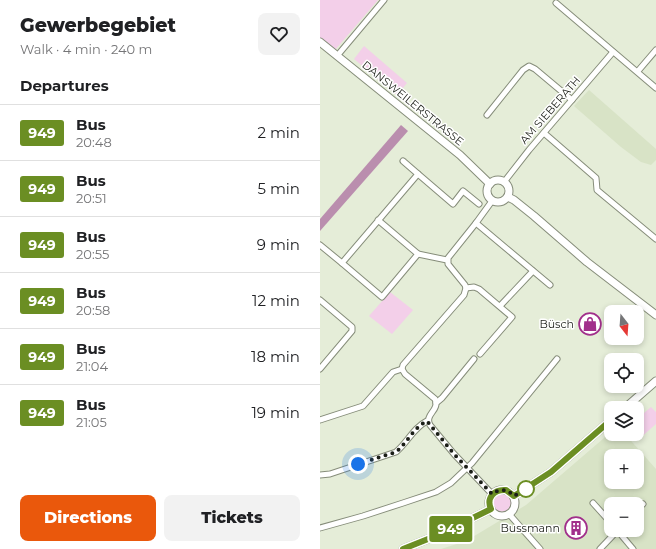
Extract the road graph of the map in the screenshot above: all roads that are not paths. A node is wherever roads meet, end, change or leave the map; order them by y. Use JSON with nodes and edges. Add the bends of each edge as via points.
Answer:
{"nodes":[{"id":1,"x":384,"y":0,"type":"edge"},
{"id":2,"x":556,"y":3,"type":"dead end"},
{"id":3,"x":320,"y":42,"type":"edge"},
{"id":4,"x":656,"y":50,"type":"edge"},
{"id":5,"x":613,"y":52,"type":"junction"},
{"id":6,"x":337,"y":56,"type":"junction"},
{"id":7,"x":638,"y":71,"type":"junction"},
{"id":8,"x":656,"y":88,"type":"edge"},
{"id":9,"x":572,"y":100,"type":"junction"},
{"id":10,"x":487,"y":115,"type":"dead end"},
{"id":11,"x":544,"y":133,"type":"junction"},
{"id":12,"x":402,"y":161,"type":"dead end"},
{"id":13,"x":418,"y":174,"type":"junction"},
{"id":14,"x":504,"y":182,"type":"junction"},
{"id":15,"x":490,"y":184,"type":"junction"},
{"id":16,"x":508,"y":197,"type":"junction"},
{"id":17,"x":492,"y":201,"type":"junction"},
{"id":18,"x":479,"y":204,"type":"dead end"},
{"id":19,"x":378,"y":220,"type":"junction"},
{"id":20,"x":476,"y":223,"type":"junction"},
{"id":21,"x":656,"y":239,"type":"edge"},
{"id":22,"x":320,"y":245,"type":"edge"},
{"id":23,"x":418,"y":254,"type":"junction"},
{"id":24,"x":447,"y":260,"type":"junction"},
{"id":25,"x":342,"y":263,"type":"junction"},
{"id":26,"x":533,"y":271,"type":"junction"},
{"id":27,"x":550,"y":285,"type":"dead end"},
{"id":28,"x":466,"y":288,"type":"junction"},
{"id":29,"x":320,"y":300,"type":"edge"},
{"id":30,"x":500,"y":306,"type":"junction"},
{"id":31,"x":656,"y":315,"type":"edge"},
{"id":32,"x":480,"y":354,"type":"dead end"},
{"id":33,"x":474,"y":359,"type":"dead end"},
{"id":34,"x":557,"y":359,"type":"dead end"},
{"id":35,"x":320,"y":369,"type":"edge"},
{"id":36,"x":402,"y":369,"type":"junction"},
{"id":37,"x":656,"y":381,"type":"edge"},
{"id":38,"x":633,"y":401,"type":"edge"},
{"id":39,"x":436,"y":403,"type":"junction"},
{"id":40,"x":320,"y":420,"type":"edge"},
{"id":41,"x":427,"y":421,"type":"junction"},
{"id":42,"x":604,"y":426,"type":"edge"},
{"id":43,"x":467,"y":468,"type":"junction"},
{"id":44,"x":320,"y":475,"type":"edge"},
{"id":45,"x":492,"y":494,"type":"junction"},
{"id":46,"x":514,"y":496,"type":"junction"},
{"id":47,"x":593,"y":503,"type":"dead end"},
{"id":48,"x":491,"y":509,"type":"junction"},
{"id":49,"x":509,"y":514,"type":"junction"},
{"id":50,"x":604,"y":515,"type":"edge"},
{"id":51,"x":320,"y":528,"type":"edge"},
{"id":52,"x":611,"y":537,"type":"edge"},
{"id":53,"x":624,"y":537,"type":"edge"},
{"id":54,"x":403,"y":549,"type":"edge"},
{"id":55,"x":540,"y":549,"type":"edge"},
{"id":56,"x":600,"y":549,"type":"edge"},
{"id":57,"x":633,"y":549,"type":"edge"}],
"edges":[{"from":1,"to":6,"type":"street"},
{"from":2,"to":5,"type":"street"},
{"from":3,"to":6,"type":"main road","name":"DANSWEILERSTRASSE"},
{"from":4,"to":7,"type":"street"},
{"from":5,"to":7,"type":"street"},
{"from":5,"to":9,"type":"street","name":"AM SIEBERATH"},
{"from":6,"to":15,"type":"main road","name":"DANSWEILERSTRASSE","via":[[460,156]]},
{"from":7,"to":8,"type":"street"},
{"from":9,"to":10,"type":"street","via":[[529,66]]},
{"from":9,"to":11,"type":"street","name":"AM SIEBERATH"},
{"from":11,"to":14,"type":"street","name":"AM SIEBERATH"},
{"from":11,"to":21,"type":"street","via":[[596,178],[597,190]]},
{"from":12,"to":13,"type":"street"},
{"from":13,"to":18,"type":"street","via":[[453,204],[463,191]]},
{"from":13,"to":19,"type":"street"},
{"from":14,"to":15,"type":"main road","via":[[495,181]]},
{"from":14,"to":16,"type":"main road","via":[[509,190]]},
{"from":15,"to":17,"type":"main road","via":[[487,193]]},
{"from":16,"to":17,"type":"main road","via":[[499,202]]},
{"from":16,"to":31,"type":"main road"},
{"from":17,"to":20,"type":"street"},
{"from":19,"to":23,"type":"street"},
{"from":19,"to":25,"type":"street"},
{"from":20,"to":24,"type":"street"},
{"from":20,"to":26,"type":"street"},
{"from":22,"to":25,"type":"street"},
{"from":23,"to":24,"type":"street"},
{"from":23,"to":25,"type":"street","via":[[382,297]]},
{"from":24,"to":28,"type":"street"},
{"from":26,"to":27,"type":"street"},
{"from":26,"to":30,"type":"street"},
{"from":28,"to":30,"type":"street","via":[[479,289]]},
{"from":28,"to":36,"type":"street","via":[[464,295],[403,364]]},
{"from":29,"to":35,"type":"street","via":[[352,328]]},
{"from":30,"to":32,"type":"street","via":[[512,317]]},
{"from":33,"to":39,"type":"street"},
{"from":34,"to":43,"type":"street"},
{"from":36,"to":39,"type":"street","via":[[435,399]]},
{"from":36,"to":40,"type":"street","via":[[393,372],[363,406]]},
{"from":37,"to":38,"type":"main road"},
{"from":39,"to":41,"type":"street","via":[[436,408]]},
{"from":41,"to":43,"type":"street"},
{"from":41,"to":44,"type":"street","via":[[417,428],[396,452]]},
{"from":42,"to":46,"type":"main road","via":[[551,472]]},
{"from":43,"to":45,"type":"street"},
{"from":43,"to":51,"type":"street","via":[[451,483],[436,492]]},
{"from":45,"to":46,"type":"main road","via":[[506,490]]},
{"from":45,"to":48,"type":"main road","via":[[489,503]]},
{"from":46,"to":49,"type":"main road","via":[[515,504]]},
{"from":47,"to":50,"type":"street"},
{"from":48,"to":49,"type":"main road","via":[[499,516]]},
{"from":48,"to":54,"type":"main road"},
{"from":49,"to":55,"type":"street"},
{"from":52,"to":56,"type":"street"},
{"from":53,"to":57,"type":"street"}]}
